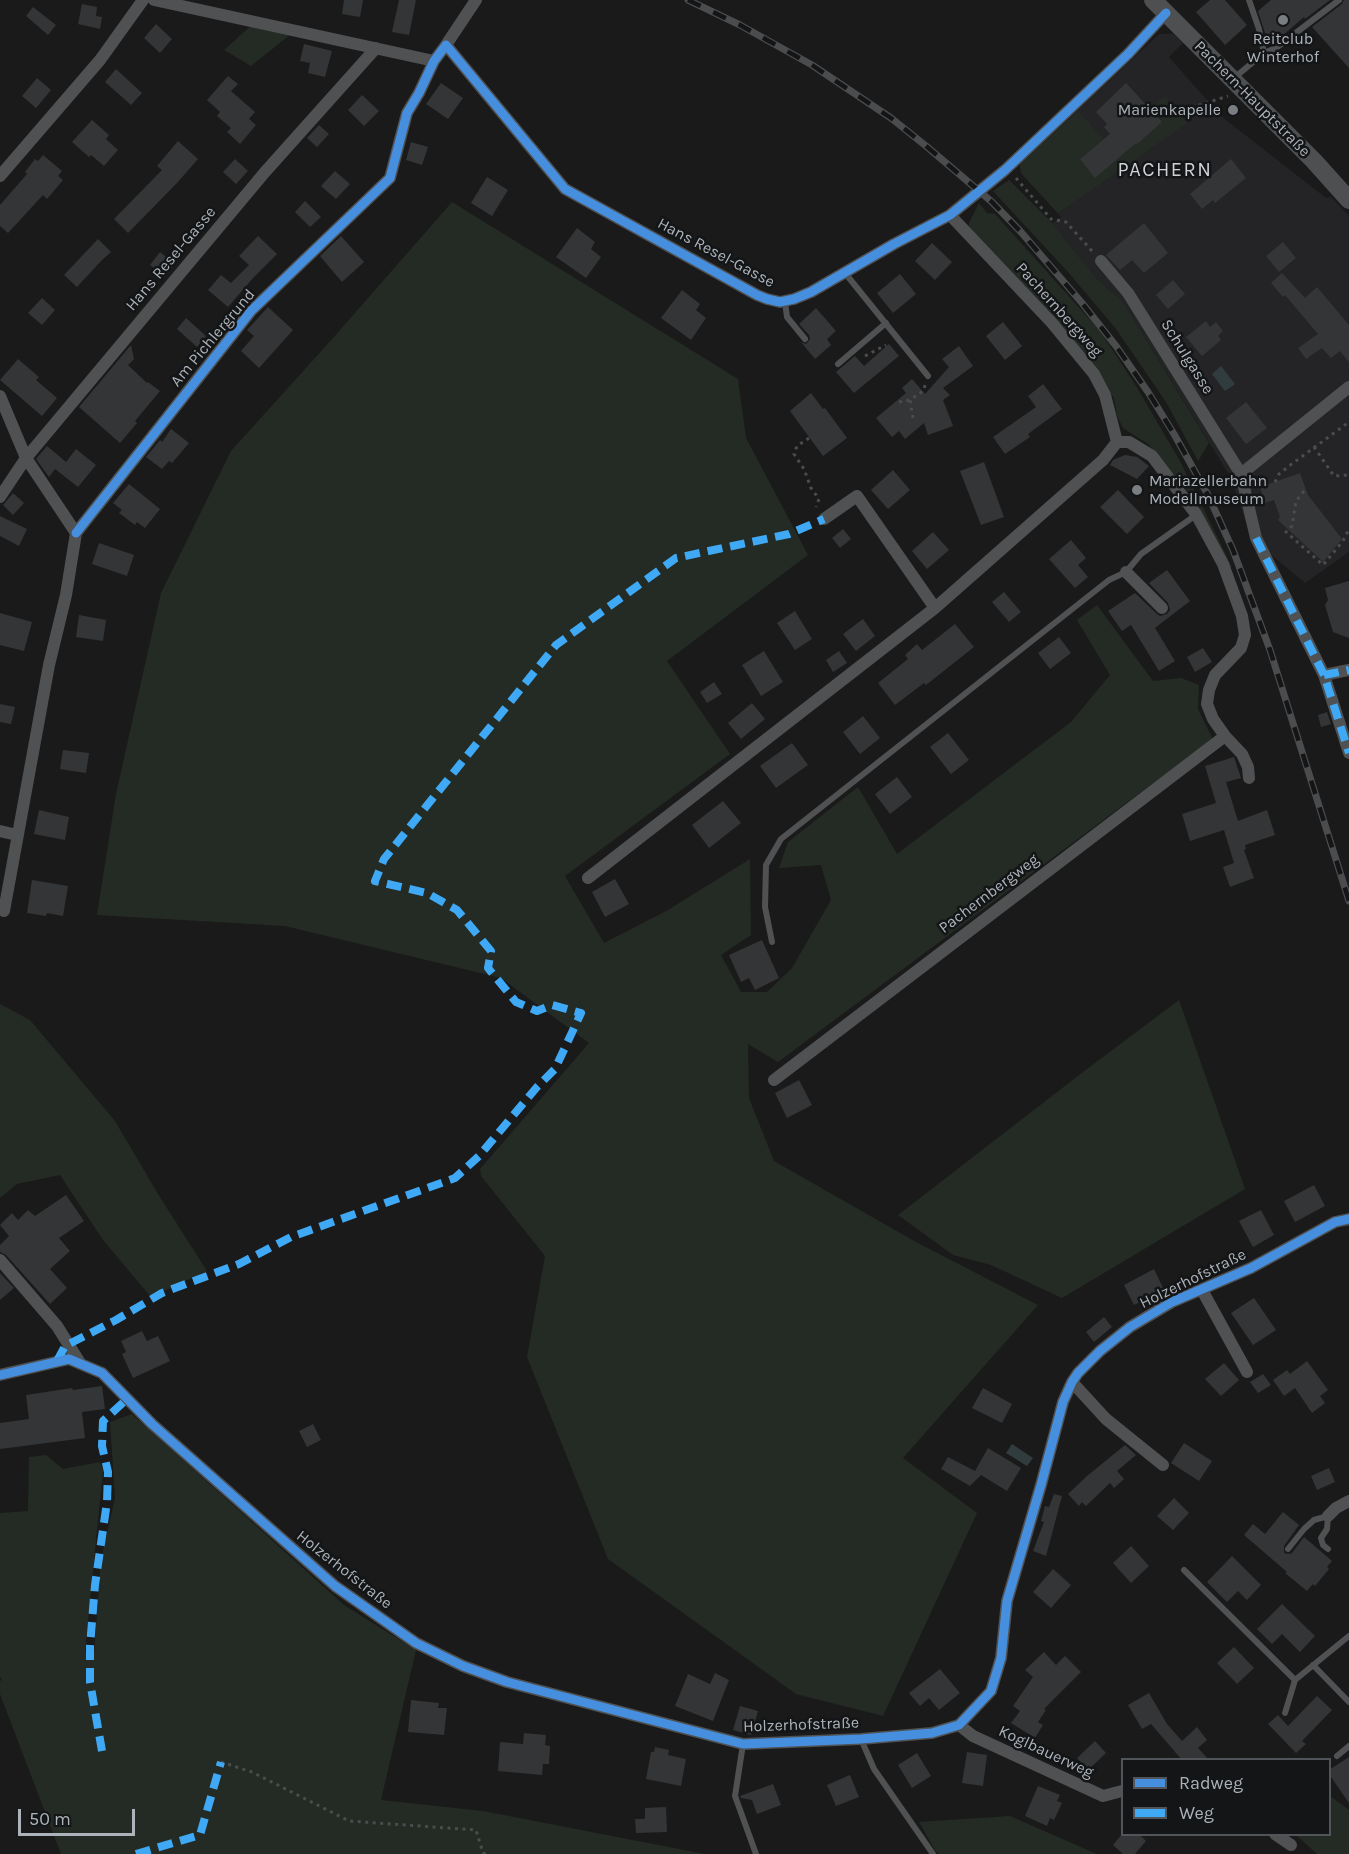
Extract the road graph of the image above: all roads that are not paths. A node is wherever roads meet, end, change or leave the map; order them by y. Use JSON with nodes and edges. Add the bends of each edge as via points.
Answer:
{"nodes":[{"id":1,"x":143,"y":0,"type":"edge"},
{"id":2,"x":154,"y":0,"type":"edge"},
{"id":3,"x":476,"y":0,"type":"edge"},
{"id":4,"x":1249,"y":0,"type":"edge"},
{"id":5,"x":1339,"y":0,"type":"edge"},
{"id":6,"x":1160,"y":5,"type":"edge"},
{"id":7,"x":446,"y":45,"type":"junction"},
{"id":8,"x":376,"y":48,"type":"junction"},
{"id":9,"x":1264,"y":53,"type":"junction"},
{"id":10,"x":434,"y":61,"type":"junction"},
{"id":11,"x":1238,"y":85,"type":"junction"},
{"id":12,"x":0,"y":176,"type":"edge"},
{"id":13,"x":1349,"y":200,"type":"edge"},
{"id":14,"x":950,"y":215,"type":"junction"},
{"id":15,"x":1101,"y":261,"type":"road end"},
{"id":16,"x":845,"y":273,"type":"junction"},
{"id":17,"x":784,"y":301,"type":"junction"},
{"id":18,"x":886,"y":323,"type":"junction"},
{"id":19,"x":805,"y":339,"type":"dead end"},
{"id":20,"x":838,"y":364,"type":"dead end"},
{"id":21,"x":927,"y":374,"type":"road end"},
{"id":22,"x":1349,"y":387,"type":"edge"},
{"id":23,"x":0,"y":396,"type":"edge"},
{"id":24,"x":1118,"y":442,"type":"junction"},
{"id":25,"x":26,"y":458,"type":"junction"},
{"id":26,"x":1241,"y":474,"type":"junction"},
{"id":27,"x":0,"y":497,"type":"edge"},
{"id":28,"x":1196,"y":514,"type":"junction"},
{"id":29,"x":824,"y":519,"type":"dead end"},
{"id":30,"x":76,"y":533,"type":"junction"},
{"id":31,"x":1126,"y":572,"type":"junction"},
{"id":32,"x":935,"y":608,"type":"junction"},
{"id":33,"x":1162,"y":608,"type":"dead end"},
{"id":34,"x":1349,"y":670,"type":"edge"},
{"id":35,"x":1324,"y":675,"type":"junction"},
{"id":36,"x":1225,"y":736,"type":"junction"},
{"id":37,"x":1349,"y":753,"type":"edge"},
{"id":38,"x":1249,"y":778,"type":"dead end"},
{"id":39,"x":0,"y":831,"type":"edge"},
{"id":40,"x":17,"y":835,"type":"junction"},
{"id":41,"x":588,"y":878,"type":"dead end"},
{"id":42,"x":3,"y":911,"type":"dead end"},
{"id":43,"x":772,"y":942,"type":"dead end"},
{"id":44,"x":774,"y":1080,"type":"dead end"},
{"id":45,"x":1349,"y":1219,"type":"edge"},
{"id":46,"x":0,"y":1260,"type":"edge"},
{"id":47,"x":1202,"y":1290,"type":"junction"},
{"id":48,"x":81,"y":1363,"type":"junction"},
{"id":49,"x":1247,"y":1372,"type":"dead end"},
{"id":50,"x":0,"y":1375,"type":"edge"},
{"id":51,"x":1072,"y":1382,"type":"junction"},
{"id":52,"x":1164,"y":1465,"type":"dead end"},
{"id":53,"x":1349,"y":1501,"type":"edge"},
{"id":54,"x":1328,"y":1516,"type":"junction"},
{"id":55,"x":1288,"y":1549,"type":"dead end"},
{"id":56,"x":1328,"y":1549,"type":"dead end"},
{"id":57,"x":1184,"y":1570,"type":"dead end"},
{"id":58,"x":1349,"y":1636,"type":"edge"},
{"id":59,"x":1313,"y":1665,"type":"junction"},
{"id":60,"x":1295,"y":1680,"type":"junction"},
{"id":61,"x":1349,"y":1702,"type":"edge"},
{"id":62,"x":1285,"y":1713,"type":"dead end"},
{"id":63,"x":959,"y":1725,"type":"junction"},
{"id":64,"x":861,"y":1739,"type":"junction"},
{"id":65,"x":743,"y":1744,"type":"junction"},
{"id":66,"x":1349,"y":1746,"type":"edge"},
{"id":67,"x":1337,"y":1756,"type":"dead end"},
{"id":68,"x":1121,"y":1791,"type":"edge"},
{"id":69,"x":1278,"y":1836,"type":"edge"},
{"id":70,"x":1291,"y":1845,"type":"dead end"},
{"id":71,"x":756,"y":1854,"type":"edge"},
{"id":72,"x":933,"y":1854,"type":"edge"}],
"edges":[{"from":1,"to":12,"type":"street","via":[[100,60]]},
{"from":2,"to":8,"type":"street"},
{"from":3,"to":7,"type":"street"},
{"from":4,"to":9,"type":"lane"},
{"from":5,"to":9,"type":"lane"},
{"from":6,"to":11,"type":"main road","name":"Pachern-Hauptstraße"},
{"from":6,"to":14,"type":"street","name":"Hans Resel-Gasse","via":[[1132,56],[1045,136]]},
{"from":7,"to":10,"type":"street"},
{"from":7,"to":17,"type":"street","name":"Hans Resel-Gasse","via":[[565,189],[757,296]]},
{"from":8,"to":10,"type":"street"},
{"from":8,"to":25,"type":"street","name":"Hans Resel-Gasse","via":[[265,172]]},
{"from":9,"to":11,"type":"lane"},
{"from":10,"to":30,"type":"street","name":"Am Pichlergrund","via":[[407,113],[390,177],[251,311]]},
{"from":11,"to":13,"type":"main road","name":"Pachern-Hauptstraße"},
{"from":14,"to":16,"type":"street","name":"Hans Resel-Gasse"},
{"from":14,"to":24,"type":"street","name":"Pachernbergweg","via":[[1052,323],[1094,374],[1105,395]]},
{"from":15,"to":26,"type":"street","name":"Schulgasse","via":[[1128,293]]},
{"from":16,"to":17,"type":"street","name":"Hans Resel-Gasse","via":[[811,292]]},
{"from":16,"to":18,"type":"lane"},
{"from":17,"to":19,"type":"lane","via":[[787,317]]},
{"from":18,"to":20,"type":"lane"},
{"from":18,"to":21,"type":"lane"},
{"from":22,"to":26,"type":"street"},
{"from":23,"to":25,"type":"street"},
{"from":24,"to":28,"type":"street","via":[[1129,442],[1152,456]]},
{"from":24,"to":32,"type":"street","via":[[1103,460]]},
{"from":25,"to":27,"type":"street","name":"Hans Resel-Gasse"},
{"from":25,"to":30,"type":"street"},
{"from":26,"to":35,"type":"street","name":"Schulgasse","via":[[1256,538]]},
{"from":28,"to":31,"type":"lane","via":[[1140,554]]},
{"from":28,"to":36,"type":"street","via":[[1223,564],[1245,634],[1241,648],[1215,675],[1209,690],[1213,719]]},
{"from":29,"to":32,"type":"street","via":[[857,496]]},
{"from":30,"to":40,"type":"street","name":"Am Pichlergrund"},
{"from":31,"to":33,"type":"street"},
{"from":31,"to":43,"type":"lane","via":[[1109,580],[780,839],[766,865],[765,908]]},
{"from":32,"to":41,"type":"street"},
{"from":34,"to":35,"type":"street"},
{"from":35,"to":37,"type":"street","name":"Schulgasse"},
{"from":36,"to":38,"type":"street","via":[[1242,754]]},
{"from":36,"to":44,"type":"street","name":"Pachernbergweg"},
{"from":39,"to":40,"type":"street"},
{"from":40,"to":42,"type":"street","name":"Am Pichlergrund"},
{"from":45,"to":47,"type":"street","name":"Holzerhofstraße","via":[[1335,1222]]},
{"from":46,"to":48,"type":"street","via":[[57,1326]]},
{"from":47,"to":49,"type":"street"},
{"from":47,"to":51,"type":"street","name":"Holzerhofstraße","via":[[1172,1302],[1130,1327],[1100,1351]]},
{"from":48,"to":50,"type":"street","name":"Holzerhofstraße","via":[[69,1359]]},
{"from":48,"to":65,"type":"street","name":"Holzerhofstraße","via":[[102,1373],[152,1424],[335,1586],[416,1643],[498,1679]]},
{"from":51,"to":52,"type":"street","via":[[1106,1419]]},
{"from":51,"to":63,"type":"street","name":"Holzerhofstraße","via":[[1006,1601],[1001,1658],[991,1691]]},
{"from":53,"to":54,"type":"street"},
{"from":54,"to":55,"type":"lane","via":[[1314,1520]]},
{"from":54,"to":56,"type":"lane","via":[[1321,1538]]},
{"from":57,"to":60,"type":"lane"},
{"from":58,"to":59,"type":"lane"},
{"from":59,"to":60,"type":"lane"},
{"from":59,"to":61,"type":"lane"},
{"from":60,"to":62,"type":"lane"},
{"from":63,"to":64,"type":"street","name":"Holzerhofstraße","via":[[932,1732]]},
{"from":63,"to":68,"type":"street","name":"Koglbauerweg","via":[[973,1736],[1103,1796]]},
{"from":64,"to":65,"type":"street","name":"Holzerhofstraße"},
{"from":64,"to":72,"type":"lane","name":"Holzerhofstraße","via":[[874,1769]]},
{"from":65,"to":71,"type":"lane","name":"Holzerhofstraße","via":[[735,1796]]},
{"from":66,"to":67,"type":"lane"},
{"from":69,"to":70,"type":"street"}]}
